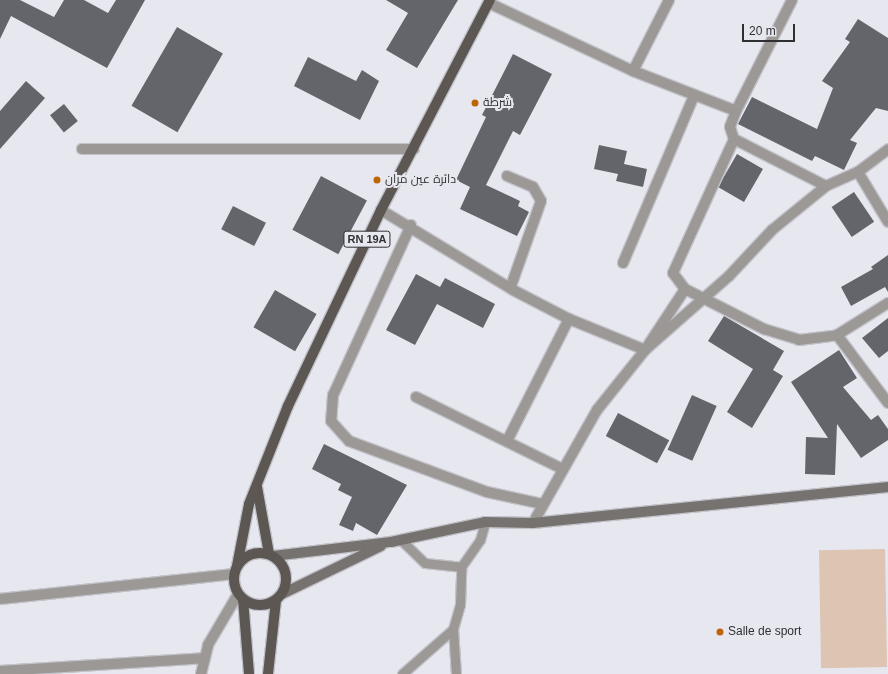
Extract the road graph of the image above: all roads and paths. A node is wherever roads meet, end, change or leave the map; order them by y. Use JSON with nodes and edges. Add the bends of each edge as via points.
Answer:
{"nodes":[{"id":1,"x":669,"y":0,"type":"edge"},
{"id":2,"x":792,"y":0,"type":"edge"},
{"id":3,"x":490,"y":2,"type":"edge"},
{"id":4,"x":633,"y":71,"type":"junction"},
{"id":5,"x":694,"y":96,"type":"junction"},
{"id":6,"x":736,"y":111,"type":"junction"},
{"id":7,"x":734,"y":139,"type":"junction"},
{"id":8,"x":82,"y":149,"type":"dead end"},
{"id":9,"x":414,"y":149,"type":"junction"},
{"id":10,"x":888,"y":149,"type":"edge"},
{"id":11,"x":858,"y":172,"type":"junction"},
{"id":12,"x":507,"y":176,"type":"dead end"},
{"id":13,"x":826,"y":186,"type":"junction"},
{"id":14,"x":381,"y":210,"type":"junction"},
{"id":15,"x":888,"y":222,"type":"edge"},
{"id":16,"x":411,"y":226,"type":"junction"},
{"id":17,"x":623,"y":264,"type":"dead end"},
{"id":18,"x":510,"y":286,"type":"junction"},
{"id":19,"x":685,"y":289,"type":"junction"},
{"id":20,"x":705,"y":298,"type":"junction"},
{"id":21,"x":888,"y":303,"type":"edge"},
{"id":22,"x":570,"y":319,"type":"junction"},
{"id":23,"x":837,"y":335,"type":"junction"},
{"id":24,"x":645,"y":350,"type":"junction"},
{"id":25,"x":416,"y":396,"type":"dead end"},
{"id":26,"x":888,"y":403,"type":"edge"},
{"id":27,"x":507,"y":441,"type":"junction"},
{"id":28,"x":560,"y":468,"type":"junction"},
{"id":29,"x":256,"y":484,"type":"junction"},
{"id":30,"x":888,"y":487,"type":"edge"},
{"id":31,"x":542,"y":504,"type":"junction"},
{"id":32,"x":485,"y":522,"type":"junction"},
{"id":33,"x":533,"y":522,"type":"junction"},
{"id":34,"x":396,"y":541,"type":"junction"},
{"id":35,"x":271,"y":555,"type":"junction"},
{"id":36,"x":461,"y":567,"type":"junction"},
{"id":37,"x":236,"y":570,"type":"junction"},
{"id":38,"x":240,"y":597,"type":"junction"},
{"id":39,"x":279,"y":597,"type":"junction"},
{"id":40,"x":0,"y":599,"type":"edge"},
{"id":41,"x":453,"y":629,"type":"junction"},
{"id":42,"x":204,"y":658,"type":"junction"},
{"id":43,"x":89,"y":670,"type":"edge"},
{"id":44,"x":0,"y":671,"type":"edge"},
{"id":45,"x":201,"y":674,"type":"edge"},
{"id":46,"x":249,"y":674,"type":"edge"},
{"id":47,"x":268,"y":674,"type":"edge"},
{"id":48,"x":402,"y":674,"type":"edge"},
{"id":49,"x":456,"y":674,"type":"edge"}],
"edges":[{"from":1,"to":4,"type":"street"},
{"from":2,"to":6,"type":"street"},
{"from":3,"to":4,"type":"street"},
{"from":3,"to":9,"type":"main road","number":"RN 19A"},
{"from":4,"to":5,"type":"street"},
{"from":5,"to":6,"type":"street"},
{"from":5,"to":17,"type":"street"},
{"from":6,"to":7,"type":"street","via":[[730,127]]},
{"from":7,"to":13,"type":"street"},
{"from":7,"to":19,"type":"street","via":[[673,273]]},
{"from":8,"to":9,"type":"street"},
{"from":9,"to":14,"type":"main road","number":"RN 19A"},
{"from":10,"to":11,"type":"street"},
{"from":11,"to":13,"type":"street"},
{"from":11,"to":15,"type":"street"},
{"from":12,"to":18,"type":"street","via":[[533,187],[541,201]]},
{"from":13,"to":20,"type":"street","via":[[754,247]]},
{"from":14,"to":16,"type":"street"},
{"from":14,"to":29,"type":"main road","number":"RN 19A","via":[[288,406]]},
{"from":16,"to":18,"type":"street"},
{"from":16,"to":31,"type":"street","via":[[333,395],[332,421],[349,441],[487,492]]},
{"from":18,"to":22,"type":"street"},
{"from":19,"to":20,"type":"street"},
{"from":19,"to":24,"type":"street"},
{"from":20,"to":23,"type":"street","via":[[764,329],[799,340]]},
{"from":20,"to":24,"type":"street"},
{"from":21,"to":23,"type":"street"},
{"from":22,"to":24,"type":"street"},
{"from":22,"to":27,"type":"street"},
{"from":23,"to":26,"type":"street"},
{"from":24,"to":28,"type":"street","via":[[597,410]]},
{"from":25,"to":27,"type":"street"},
{"from":27,"to":28,"type":"street"},
{"from":28,"to":31,"type":"street"},
{"from":29,"to":35,"type":"main road"},
{"from":29,"to":37,"type":"main road","via":[[244,524]]},
{"from":30,"to":33,"type":"main road"},
{"from":31,"to":33,"type":"street"},
{"from":32,"to":33,"type":"main road"},
{"from":32,"to":34,"type":"main road"},
{"from":32,"to":36,"type":"lane","via":[[480,540]]},
{"from":34,"to":35,"type":"main road"},
{"from":34,"to":36,"type":"lane","via":[[425,563]]},
{"from":34,"to":39,"type":"main road"},
{"from":35,"to":37,"type":"main road","via":[[252,554]]},
{"from":35,"to":39,"type":"main road","via":[[286,572]]},
{"from":36,"to":41,"type":"lane","via":[[460,605]]},
{"from":37,"to":38,"type":"main road"},
{"from":37,"to":40,"type":"street"},
{"from":38,"to":39,"type":"main road","via":[[263,605]]},
{"from":38,"to":42,"type":"street","via":[[214,632]]},
{"from":38,"to":46,"type":"main road"},
{"from":39,"to":47,"type":"main road"},
{"from":41,"to":48,"type":"lane"},
{"from":41,"to":49,"type":"lane"},
{"from":42,"to":43,"type":"street"},
{"from":42,"to":45,"type":"street"},
{"from":43,"to":44,"type":"street"}]}
